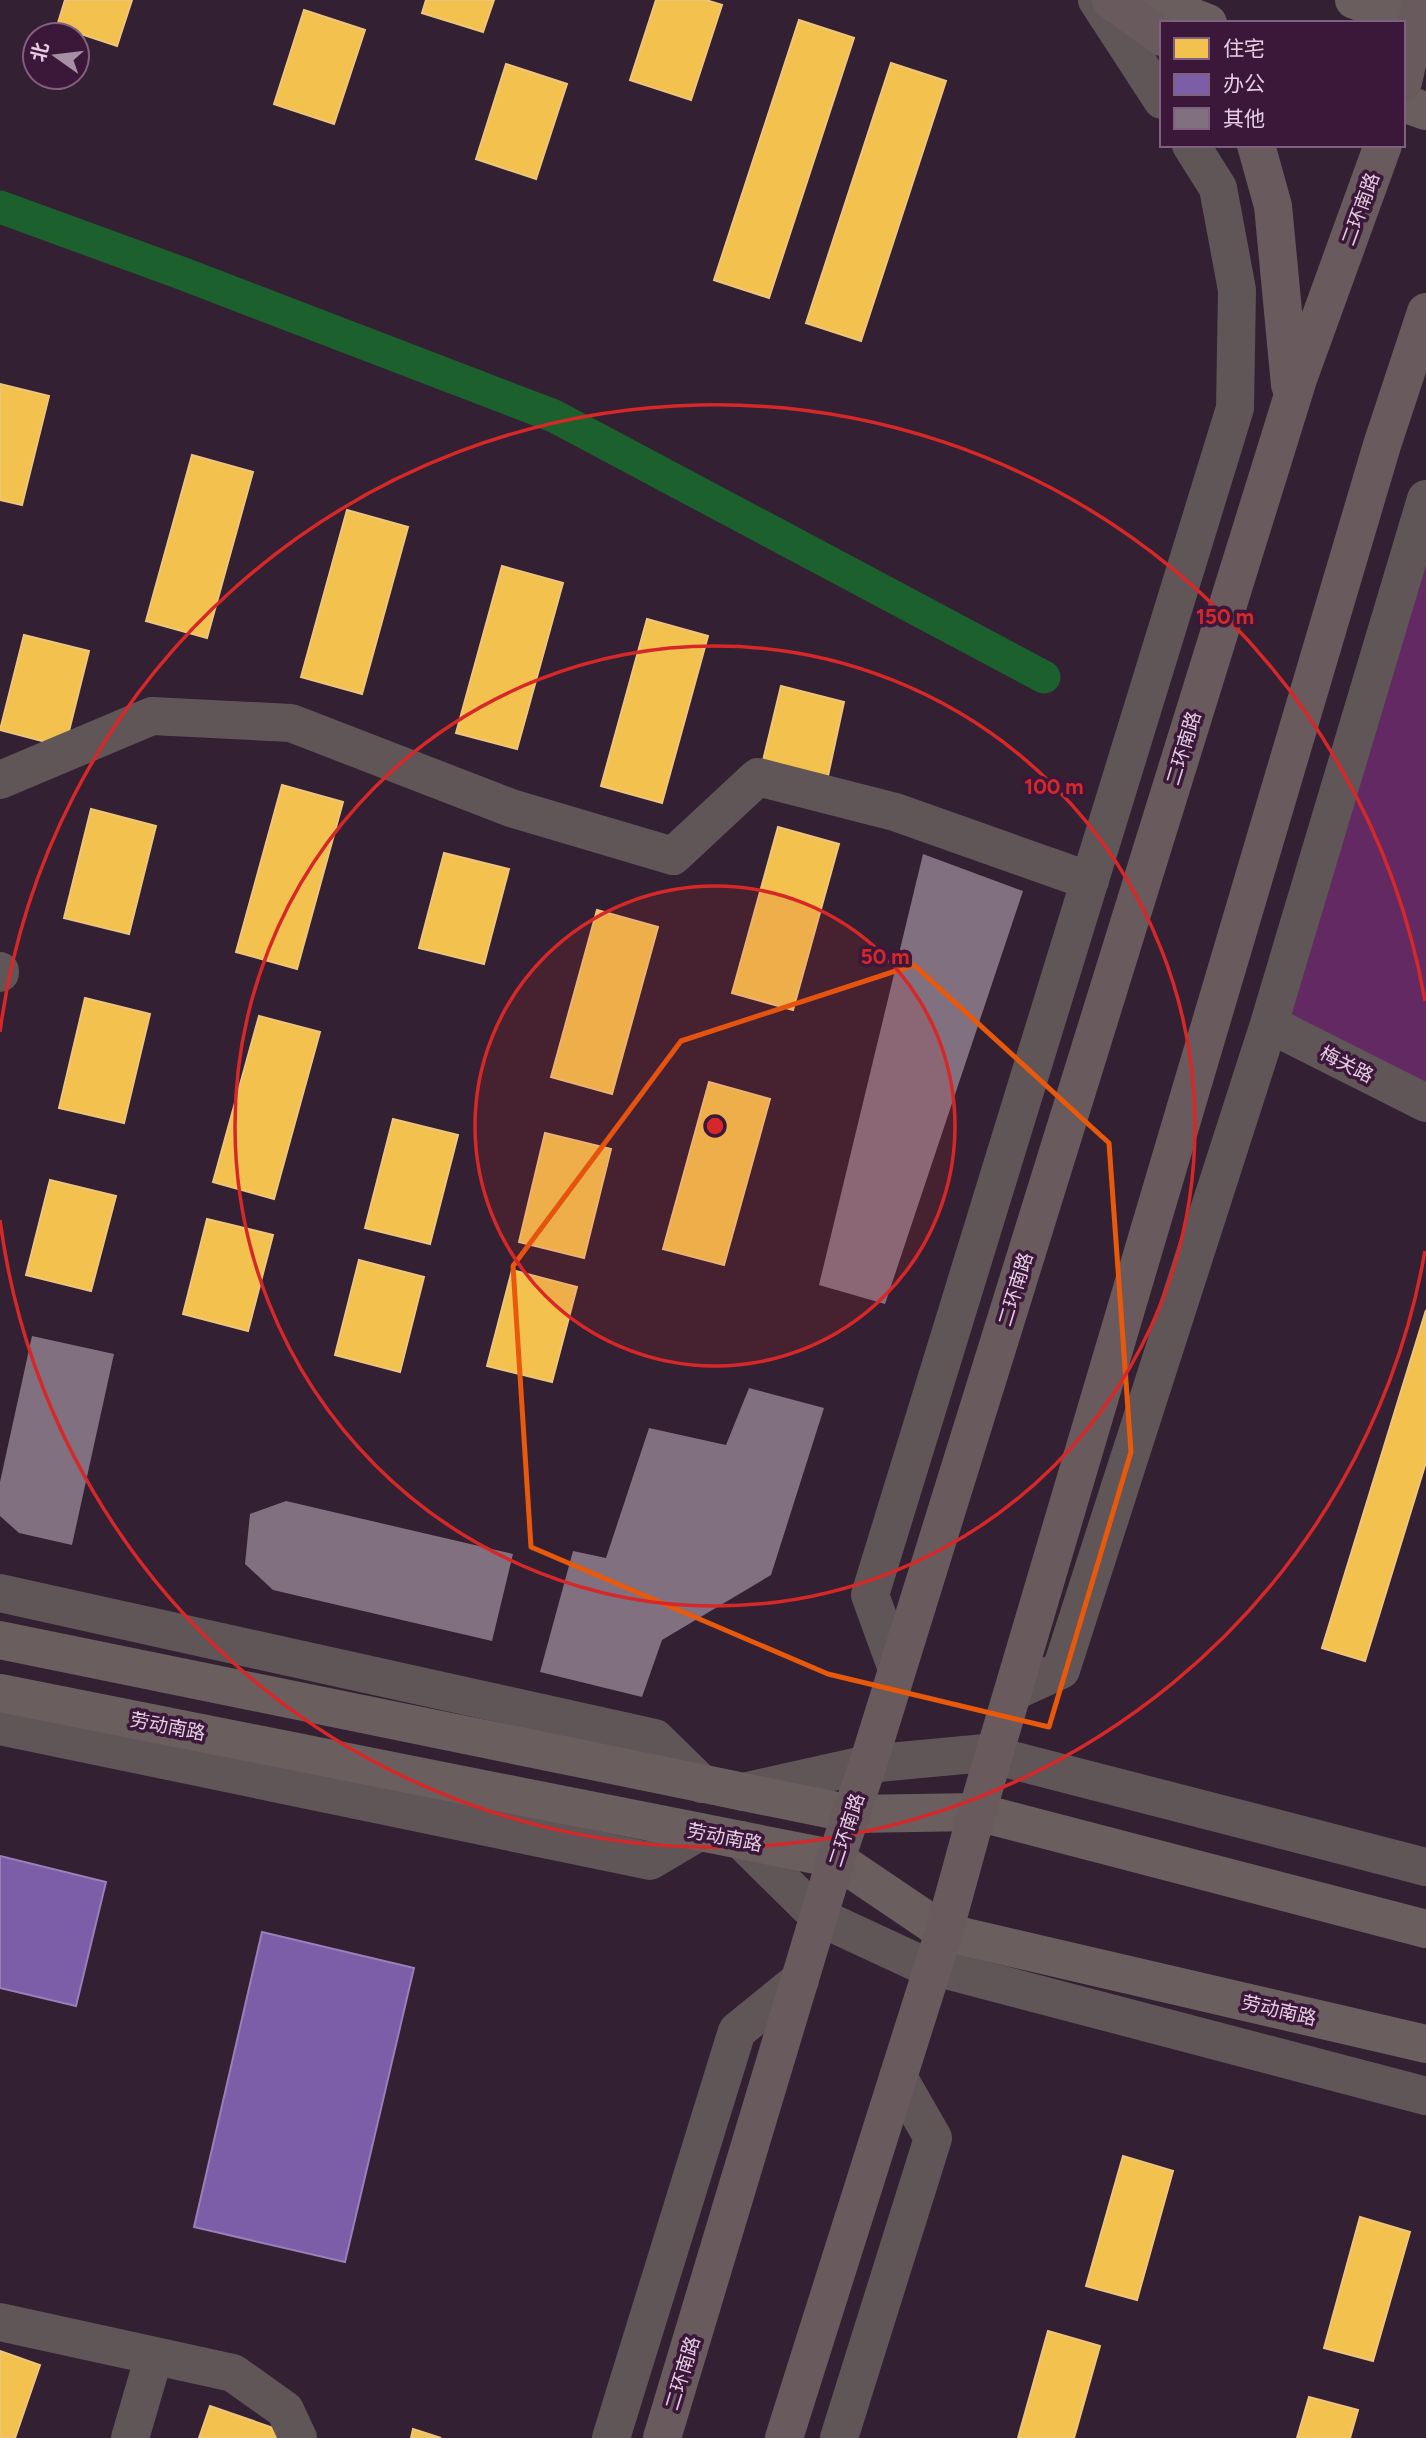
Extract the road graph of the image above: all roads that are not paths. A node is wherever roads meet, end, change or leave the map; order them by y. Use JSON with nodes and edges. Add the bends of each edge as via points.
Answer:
{"nodes":[{"id":1,"x":1097,"y":0,"type":"edge"},
{"id":2,"x":1111,"y":0,"type":"edge"},
{"id":3,"x":1147,"y":0,"type":"edge"},
{"id":4,"x":1354,"y":0,"type":"edge"},
{"id":5,"x":1422,"y":17,"type":"edge"},
{"id":6,"x":1203,"y":21,"type":"edge"},
{"id":7,"x":1160,"y":36,"type":"edge"},
{"id":8,"x":1405,"y":75,"type":"edge"},
{"id":9,"x":1160,"y":97,"type":"edge"},
{"id":10,"x":1405,"y":104,"type":"edge"},
{"id":11,"x":1426,"y":111,"type":"edge"},
{"id":12,"x":1192,"y":147,"type":"edge"},
{"id":13,"x":1257,"y":147,"type":"edge"},
{"id":14,"x":1382,"y":147,"type":"edge"},
{"id":15,"x":1426,"y":312,"type":"edge"},
{"id":16,"x":1426,"y":383,"type":"edge"},
{"id":17,"x":1292,"y":398,"type":"junction"},
{"id":18,"x":1381,"y":445,"type":"junction"},
{"id":19,"x":1426,"y":499,"type":"edge"},
{"id":20,"x":0,"y":780,"type":"edge"},
{"id":21,"x":1090,"y":881,"type":"junction"},
{"id":22,"x":1269,"y":1024,"type":"junction"},
{"id":23,"x":1426,"y":1103,"type":"edge"},
{"id":24,"x":0,"y":1593,"type":"edge"},
{"id":25,"x":0,"y":1640,"type":"edge"},
{"id":26,"x":897,"y":1669,"type":"junction"},
{"id":27,"x":1015,"y":1691,"type":"junction"},
{"id":28,"x":0,"y":1693,"type":"edge"},
{"id":29,"x":0,"y":1726,"type":"edge"},
{"id":30,"x":995,"y":1754,"type":"junction"},
{"id":31,"x":868,"y":1764,"type":"junction"},
{"id":32,"x":702,"y":1784,"type":"junction"},
{"id":33,"x":743,"y":1792,"type":"junction"},
{"id":34,"x":978,"y":1812,"type":"junction"},
{"id":35,"x":852,"y":1814,"type":"junction"},
{"id":36,"x":699,"y":1832,"type":"junction"},
{"id":37,"x":741,"y":1840,"type":"junction"},
{"id":38,"x":836,"y":1859,"type":"junction"},
{"id":39,"x":1426,"y":1867,"type":"edge"},
{"id":40,"x":819,"y":1917,"type":"junction"},
{"id":41,"x":1426,"y":1929,"type":"edge"},
{"id":42,"x":939,"y":1949,"type":"junction"},
{"id":43,"x":800,"y":1980,"type":"junction"},
{"id":44,"x":1426,"y":2044,"type":"edge"},
{"id":45,"x":898,"y":2077,"type":"junction"},
{"id":46,"x":1426,"y":2096,"type":"edge"},
{"id":47,"x":0,"y":2322,"type":"edge"},
{"id":48,"x":154,"y":2356,"type":"junction"},
{"id":49,"x":130,"y":2438,"type":"edge"},
{"id":50,"x":298,"y":2438,"type":"edge"},
{"id":51,"x":611,"y":2438,"type":"edge"},
{"id":52,"x":662,"y":2438,"type":"edge"},
{"id":53,"x":785,"y":2438,"type":"edge"},
{"id":54,"x":839,"y":2438,"type":"edge"}],
"edges":[{"from":1,"to":9,"type":"street"},
{"from":2,"to":7,"type":"highway"},
{"from":3,"to":6,"type":"main road"},
{"from":4,"to":5,"type":"main road"},
{"from":5,"to":8,"type":"highway"},
{"from":10,"to":11,"type":"main road"},
{"from":12,"to":21,"type":"street","via":[[1218,188],[1237,290],[1235,408]]},
{"from":13,"to":17,"type":"highway","via":[[1273,206]]},
{"from":14,"to":17,"type":"highway","name":"二环南路"},
{"from":15,"to":18,"type":"highway"},
{"from":16,"to":18,"type":"highway"},
{"from":17,"to":26,"type":"highway","name":"二环南路"},
{"from":18,"to":27,"type":"highway"},
{"from":19,"to":22,"type":"street"},
{"from":20,"to":21,"type":"street","via":[[152,716],[290,723],[511,808],[673,856],[758,778],[895,812]]},
{"from":21,"to":26,"type":"street","via":[[870,1595]]},
{"from":22,"to":23,"type":"street","name":"梅关路"},
{"from":22,"to":27,"type":"street","via":[[1061,1670]]},
{"from":24,"to":32,"type":"street","via":[[655,1738]]},
{"from":25,"to":32,"type":"main road"},
{"from":26,"to":31,"type":"highway","name":"二环南路"},
{"from":27,"to":30,"type":"highway"},
{"from":28,"to":36,"type":"main road","name":"劳动南路"},
{"from":29,"to":36,"type":"street","via":[[650,1861]]},
{"from":30,"to":31,"type":"street"},
{"from":30,"to":34,"type":"highway"},
{"from":30,"to":39,"type":"street"},
{"from":31,"to":33,"type":"street"},
{"from":31,"to":35,"type":"highway","name":"二环南路"},
{"from":32,"to":33,"type":"main road"},
{"from":33,"to":35,"type":"main road"},
{"from":34,"to":35,"type":"main road"},
{"from":34,"to":41,"type":"main road"},
{"from":34,"to":42,"type":"highway"},
{"from":35,"to":38,"type":"highway","name":"二环南路"},
{"from":36,"to":37,"type":"main road","name":"劳动南路"},
{"from":37,"to":38,"type":"main road","name":"劳动南路"},
{"from":37,"to":40,"type":"street"},
{"from":38,"to":40,"type":"highway","name":"二环南路"},
{"from":38,"to":42,"type":"main road","name":"劳动南路"},
{"from":40,"to":42,"type":"street","via":[[916,1962]]},
{"from":40,"to":43,"type":"highway","name":"二环南路"},
{"from":42,"to":44,"type":"main road","name":"劳动南路"},
{"from":42,"to":45,"type":"highway"},
{"from":42,"to":46,"type":"street"},
{"from":43,"to":51,"type":"street","via":[[737,2031]]},
{"from":43,"to":52,"type":"highway","name":"二环南路"},
{"from":45,"to":53,"type":"highway"},
{"from":45,"to":54,"type":"street","via":[[933,2138]]},
{"from":47,"to":48,"type":"street"},
{"from":48,"to":49,"type":"street"},
{"from":48,"to":50,"type":"street","via":[[233,2373],[285,2410]]}]}
